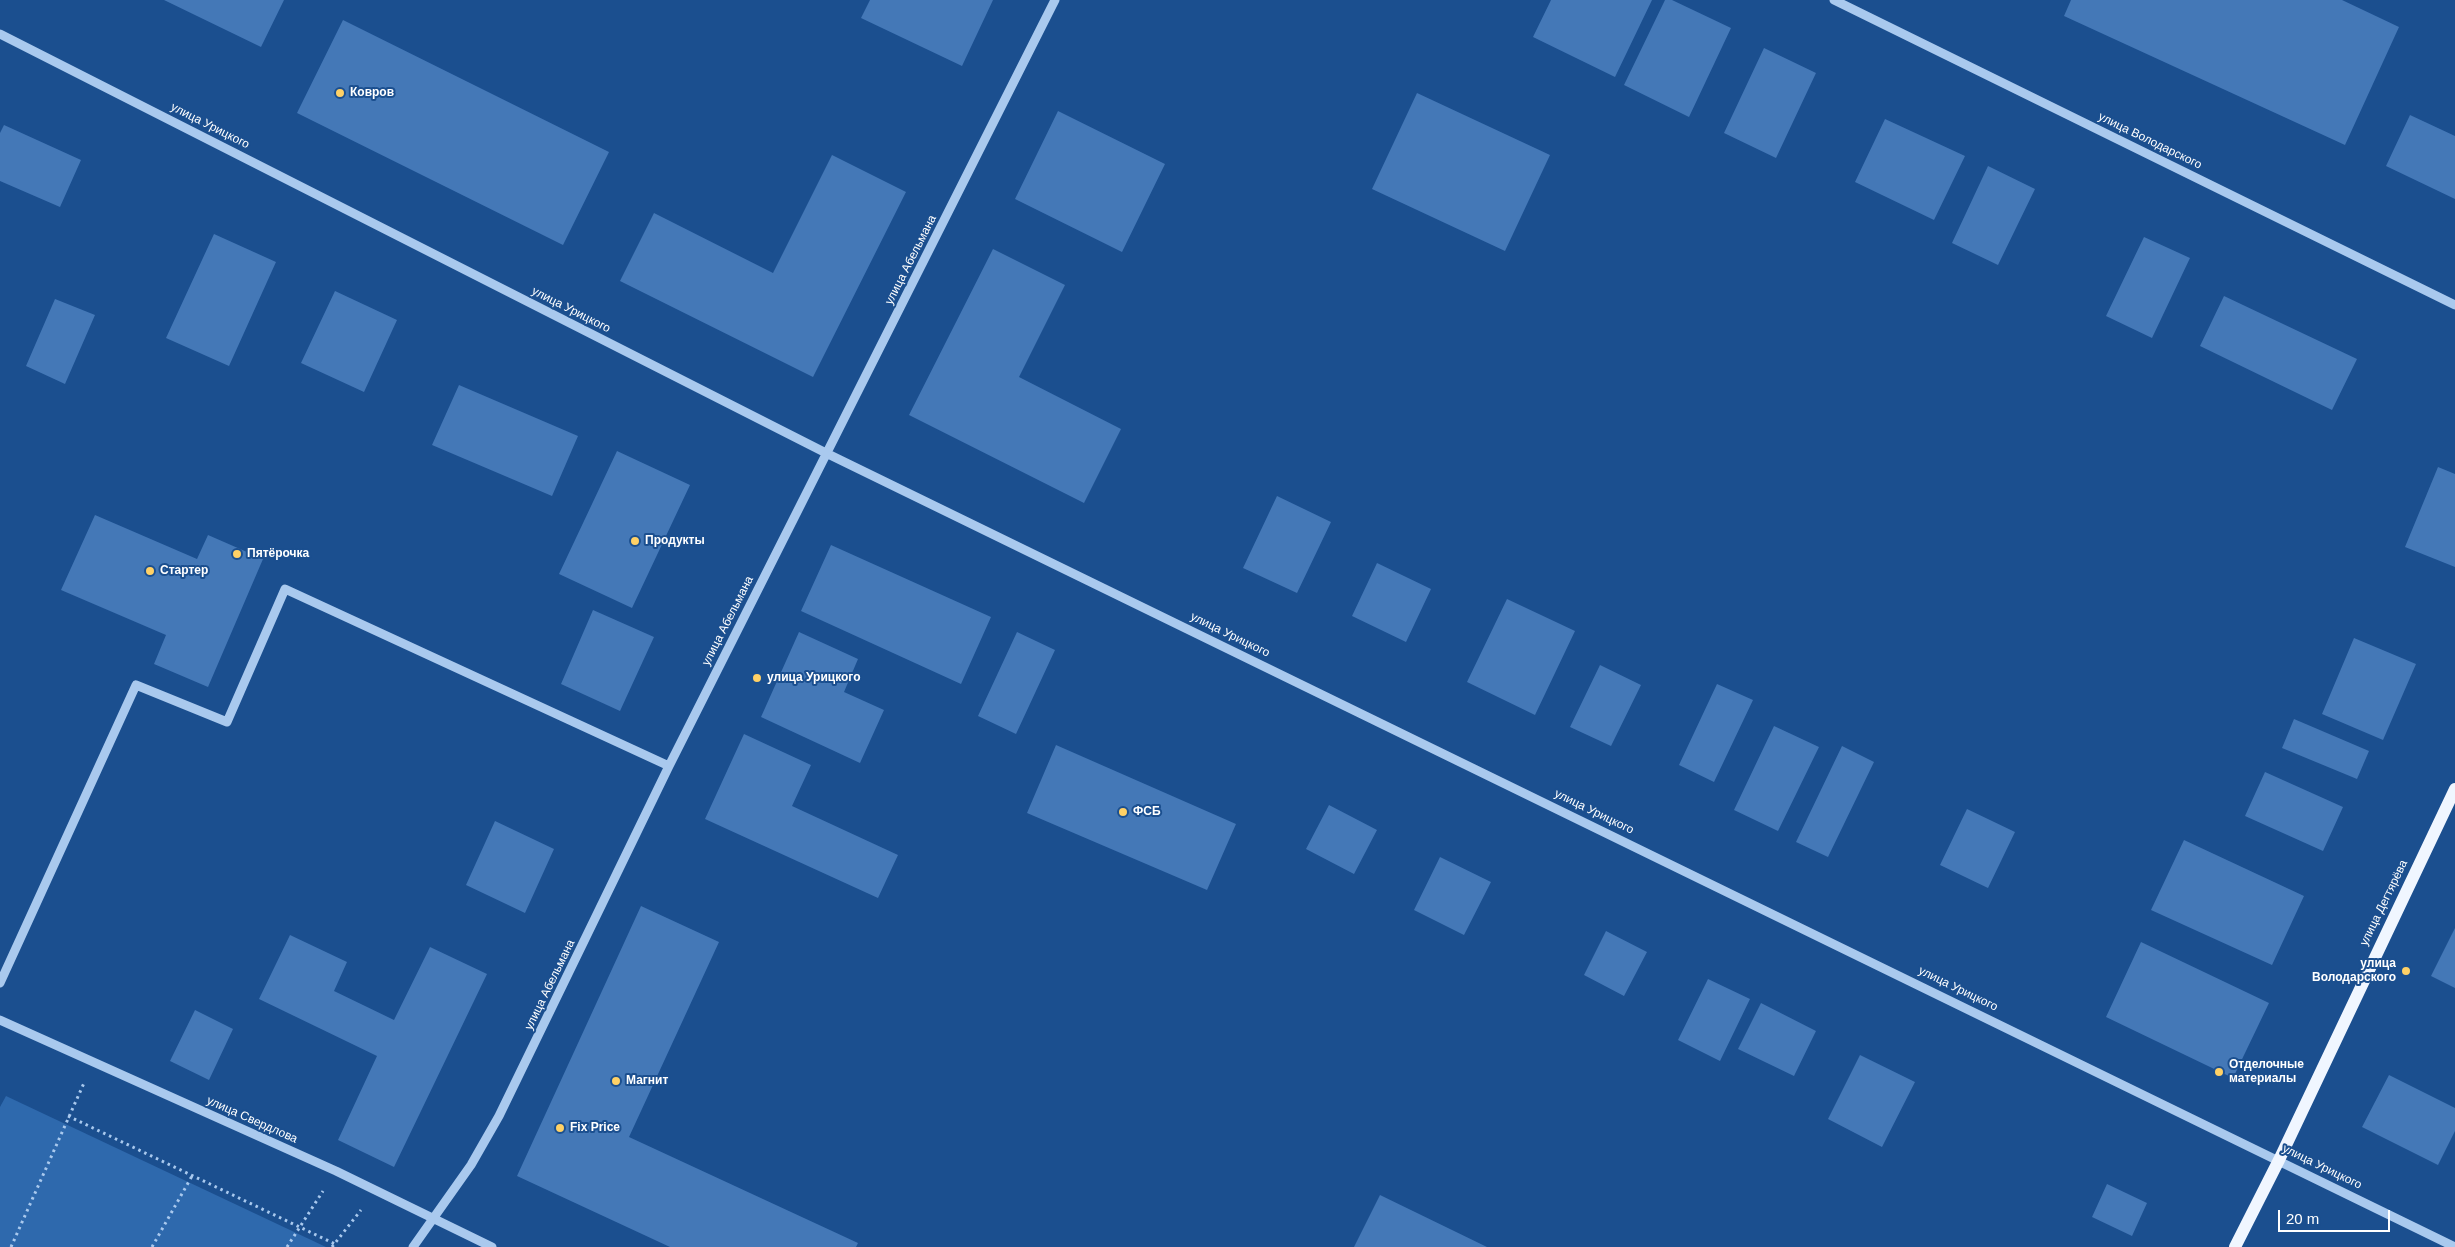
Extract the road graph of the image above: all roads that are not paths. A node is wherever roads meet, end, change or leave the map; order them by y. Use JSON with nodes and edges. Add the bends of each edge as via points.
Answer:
{"nodes":[{"id":1,"x":1055,"y":0,"type":"edge"},
{"id":2,"x":1834,"y":0,"type":"edge"},
{"id":3,"x":0,"y":34,"type":"edge"},
{"id":4,"x":2455,"y":305,"type":"edge"},
{"id":5,"x":828,"y":454,"type":"junction"},
{"id":6,"x":669,"y":766,"type":"junction"},
{"id":7,"x":2455,"y":788,"type":"edge"},
{"id":8,"x":0,"y":983,"type":"edge"},
{"id":9,"x":0,"y":1020,"type":"edge"},
{"id":10,"x":2279,"y":1160,"type":"junction"},
{"id":11,"x":434,"y":1220,"type":"junction"},
{"id":12,"x":413,"y":1247,"type":"edge"},
{"id":13,"x":492,"y":1247,"type":"edge"},
{"id":14,"x":2236,"y":1247,"type":"edge"},
{"id":15,"x":2455,"y":1247,"type":"edge"}],
"edges":[{"from":1,"to":5,"type":"street","name":"улица Абельмана"},
{"from":2,"to":4,"type":"street","name":"улица Володарского"},
{"from":3,"to":5,"type":"street","name":"улица Урицкого"},
{"from":5,"to":6,"type":"street","name":"улица Абельмана"},
{"from":5,"to":10,"type":"street","name":"улица Урицкого"},
{"from":6,"to":8,"type":"street","via":[[285,589],[227,722],[136,685]]},
{"from":6,"to":11,"type":"street","name":"улица Абельмана","via":[[499,1116]]},
{"from":7,"to":10,"type":"main road","name":"улица Дегтярёва"},
{"from":9,"to":11,"type":"street","name":"улица Свердлова","via":[[336,1171]]},
{"from":10,"to":14,"type":"main road","name":"улица Дегтярёва"},
{"from":10,"to":15,"type":"street","name":"улица Урицкого"},
{"from":11,"to":12,"type":"street","name":"улица Абельмана"},
{"from":11,"to":13,"type":"street","name":"улица Свердлова"}]}
